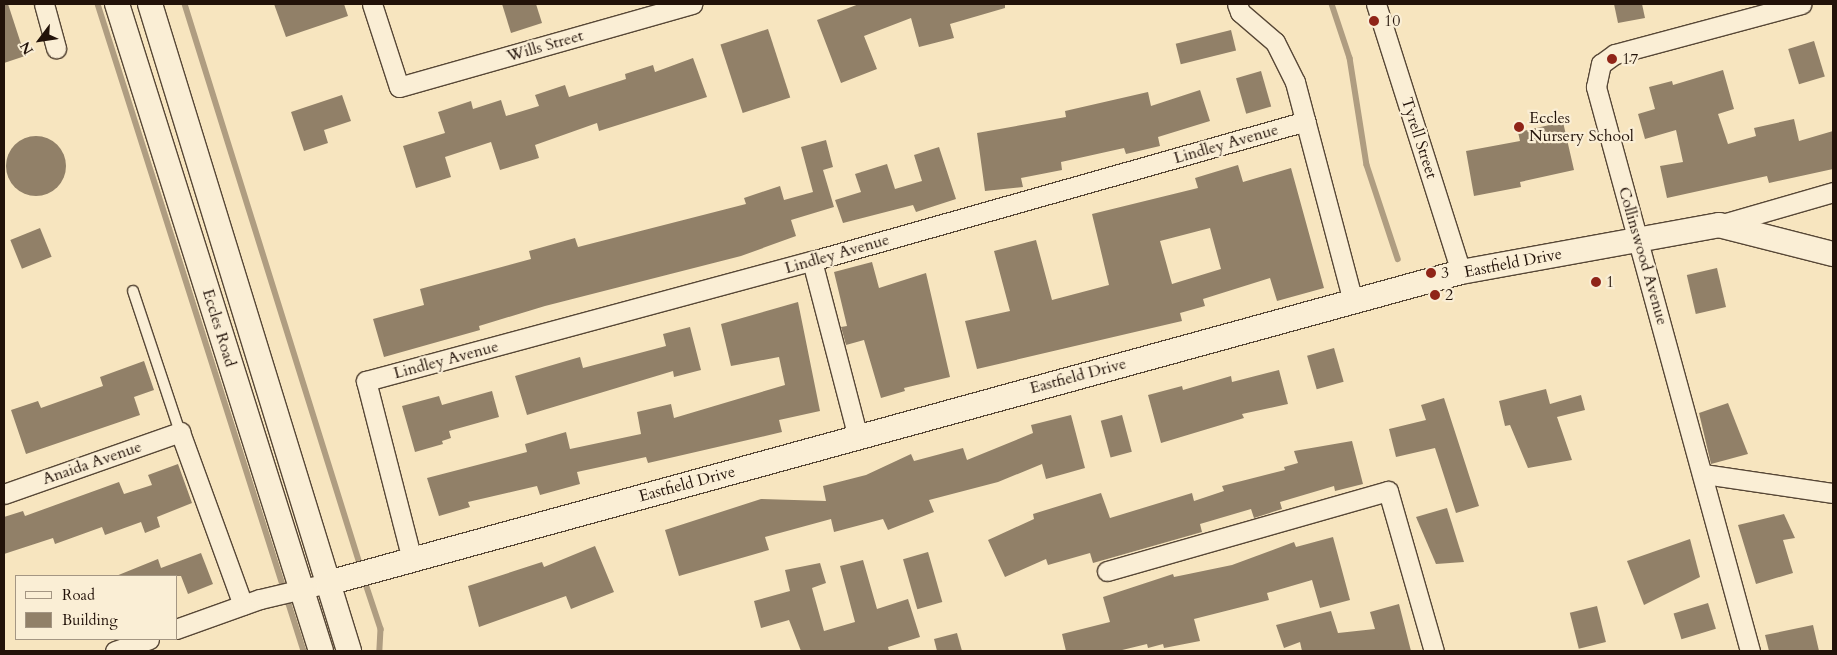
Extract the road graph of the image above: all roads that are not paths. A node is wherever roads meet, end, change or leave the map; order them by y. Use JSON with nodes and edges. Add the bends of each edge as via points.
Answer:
{"nodes":[{"id":1,"x":44,"y":4,"type":"edge"},
{"id":2,"x":117,"y":4,"type":"edge"},
{"id":3,"x":150,"y":4,"type":"edge"},
{"id":4,"x":372,"y":4,"type":"edge"},
{"id":5,"x":692,"y":4,"type":"edge"},
{"id":6,"x":1237,"y":4,"type":"edge"},
{"id":7,"x":1376,"y":4,"type":"edge"},
{"id":8,"x":1801,"y":4,"type":"edge"},
{"id":9,"x":56,"y":48,"type":"dead end"},
{"id":10,"x":1306,"y":121,"type":"junction"},
{"id":11,"x":1833,"y":192,"type":"edge"},
{"id":12,"x":1720,"y":225,"type":"junction"},
{"id":13,"x":1638,"y":238,"type":"junction"},
{"id":14,"x":1833,"y":254,"type":"edge"},
{"id":15,"x":812,"y":261,"type":"junction"},
{"id":16,"x":1461,"y":272,"type":"junction"},
{"id":17,"x":133,"y":291,"type":"dead end"},
{"id":18,"x":1353,"y":301,"type":"junction"},
{"id":19,"x":180,"y":432,"type":"junction"},
{"id":20,"x":858,"y":437,"type":"junction"},
{"id":21,"x":1704,"y":474,"type":"junction"},
{"id":22,"x":4,"y":494,"type":"edge"},
{"id":23,"x":1833,"y":494,"type":"edge"},
{"id":24,"x":412,"y":560,"type":"junction"},
{"id":25,"x":1107,"y":571,"type":"dead end"},
{"id":26,"x":338,"y":581,"type":"junction"},
{"id":27,"x":297,"y":591,"type":"junction"},
{"id":28,"x":252,"y":602,"type":"junction"},
{"id":29,"x":178,"y":628,"type":"edge"},
{"id":30,"x":146,"y":640,"type":"edge"},
{"id":31,"x":115,"y":651,"type":"edge"},
{"id":32,"x":321,"y":651,"type":"edge"},
{"id":33,"x":350,"y":651,"type":"edge"},
{"id":34,"x":1434,"y":651,"type":"edge"},
{"id":35,"x":1750,"y":651,"type":"edge"}],
"edges":[{"from":1,"to":9,"type":"street"},
{"from":2,"to":27,"type":"street","name":"Eccles Road"},
{"from":3,"to":26,"type":"street","name":"Eccles Road"},
{"from":4,"to":5,"type":"street","name":"Wills Street","via":[[399,87]]},
{"from":6,"to":10,"type":"street","via":[[1240,12],[1275,42],[1295,82]]},
{"from":7,"to":16,"type":"street","name":"Tyrell Street"},
{"from":8,"to":13,"type":"street","name":"Collinswood Avenue","via":[[1615,54],[1601,64],[1596,86]]},
{"from":10,"to":15,"type":"street","name":"Lindley Avenue"},
{"from":10,"to":18,"type":"street"},
{"from":11,"to":12,"type":"street"},
{"from":12,"to":13,"type":"street","name":"Eastfield Drive"},
{"from":12,"to":14,"type":"street","name":"Eastfield Drive"},
{"from":13,"to":16,"type":"street","name":"Eastfield Drive"},
{"from":13,"to":21,"type":"street","name":"Collinswood Avenue"},
{"from":15,"to":20,"type":"street"},
{"from":15,"to":24,"type":"street","name":"Lindley Avenue","via":[[366,381]]},
{"from":16,"to":18,"type":"street","name":"Eastfield Drive"},
{"from":17,"to":19,"type":"lane"},
{"from":18,"to":20,"type":"street","name":"Eastfield Drive"},
{"from":19,"to":22,"type":"street","name":"Anaida Avenue"},
{"from":19,"to":28,"type":"street"},
{"from":20,"to":24,"type":"street","name":"Eastfield Drive"},
{"from":21,"to":23,"type":"street"},
{"from":21,"to":35,"type":"street","name":"Collinswood Avenue"},
{"from":24,"to":26,"type":"street","name":"Eastfield Drive"},
{"from":25,"to":34,"type":"street","via":[[1388,491]]},
{"from":26,"to":27,"type":"street"},
{"from":26,"to":33,"type":"street","name":"Eccles Road"},
{"from":27,"to":28,"type":"street"},
{"from":27,"to":32,"type":"street","name":"Eccles Road"},
{"from":28,"to":29,"type":"street"},
{"from":30,"to":31,"type":"street"}]}
